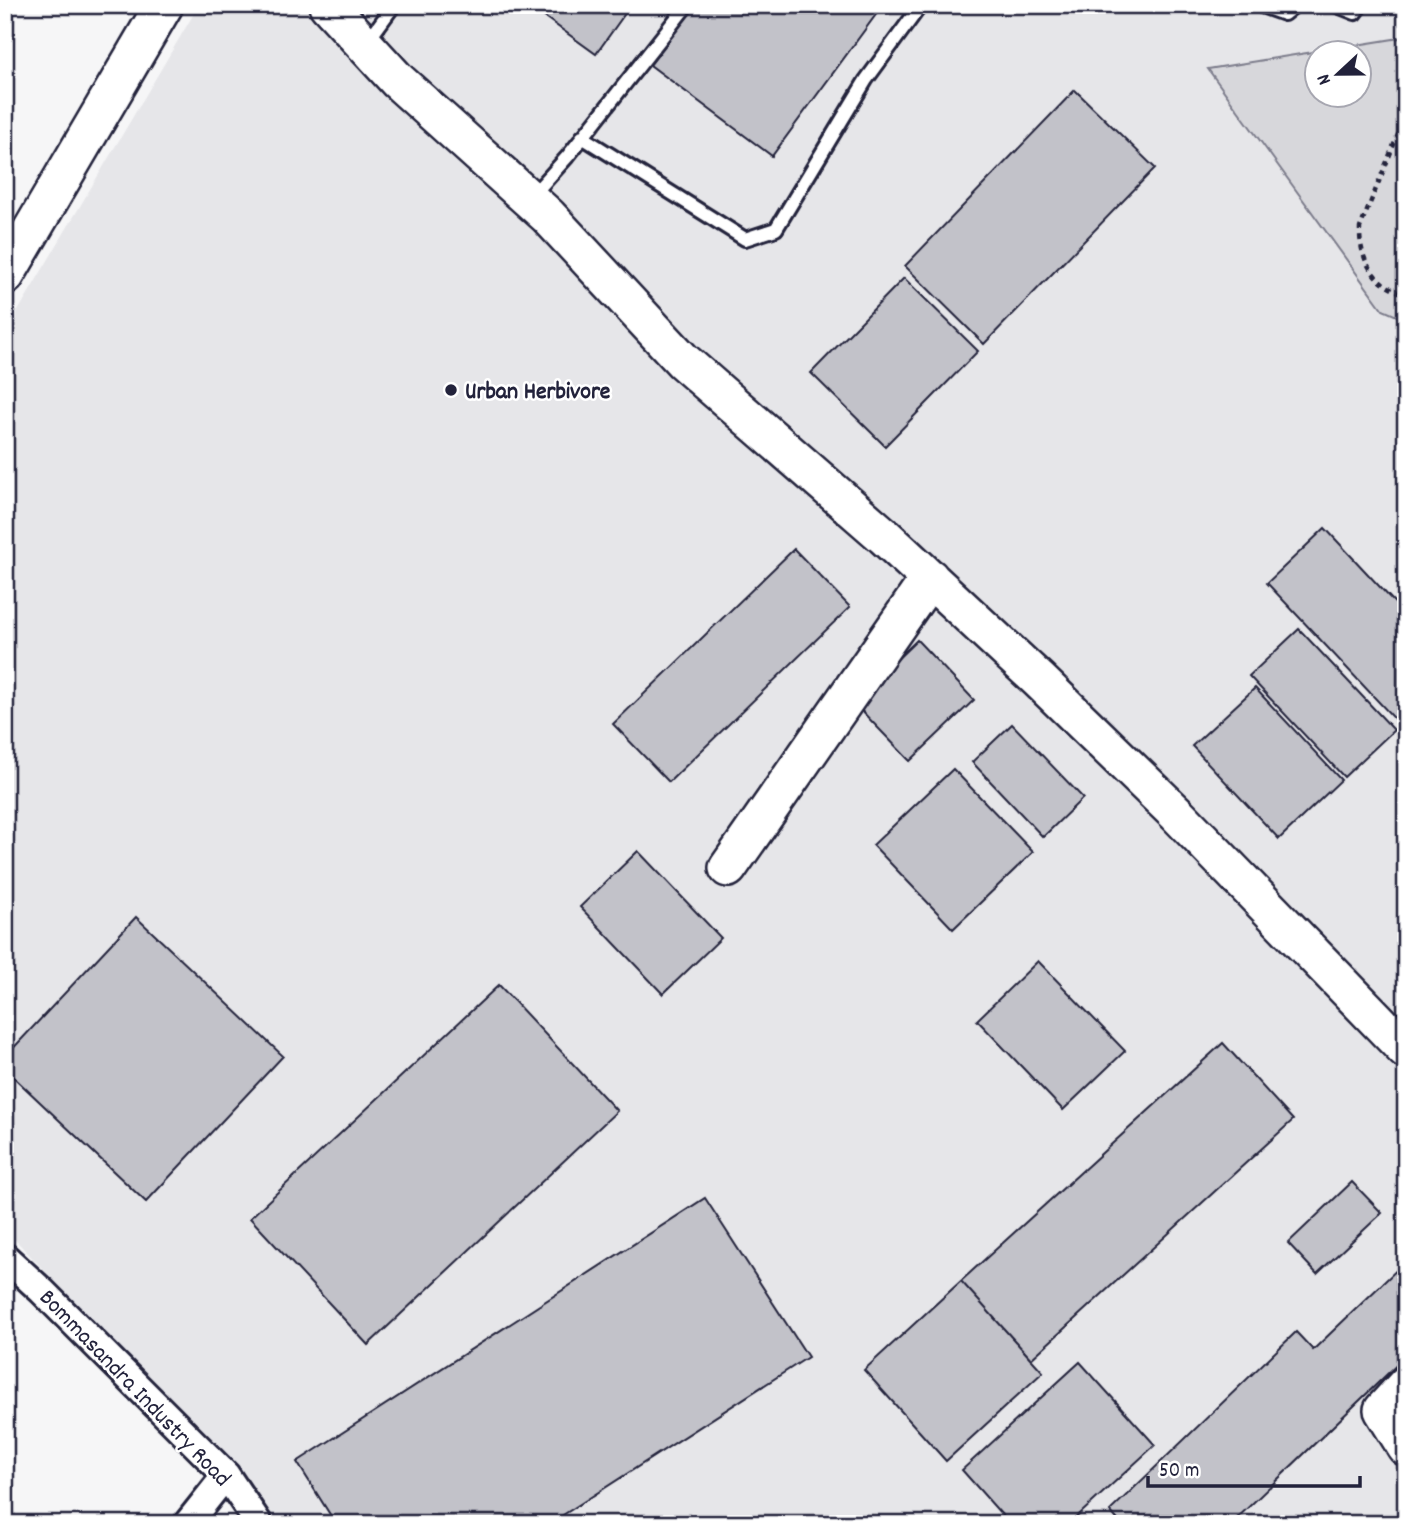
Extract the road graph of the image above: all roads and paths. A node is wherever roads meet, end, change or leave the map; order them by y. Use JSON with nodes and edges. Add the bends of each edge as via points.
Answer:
{"nodes":[{"id":1,"x":164,"y":5,"type":"edge"},
{"id":2,"x":328,"y":5,"type":"edge"},
{"id":3,"x":394,"y":5,"type":"edge"},
{"id":4,"x":687,"y":5,"type":"edge"},
{"id":5,"x":921,"y":5,"type":"edge"},
{"id":6,"x":1259,"y":5,"type":"edge"},
{"id":7,"x":1295,"y":5,"type":"edge"},
{"id":8,"x":1335,"y":5,"type":"edge"},
{"id":9,"x":1361,"y":5,"type":"edge"},
{"id":10,"x":365,"y":45,"type":"junction"},
{"id":11,"x":1406,"y":115,"type":"edge"},
{"id":12,"x":582,"y":137,"type":"junction"},
{"id":13,"x":529,"y":199,"type":"junction"},
{"id":14,"x":5,"y":276,"type":"edge"},
{"id":15,"x":1406,"y":293,"type":"edge"},
{"id":16,"x":930,"y":578,"type":"junction"},
{"id":17,"x":728,"y":869,"type":"dead end"},
{"id":18,"x":1406,"y":1050,"type":"edge"},
{"id":19,"x":5,"y":1257,"type":"edge"},
{"id":20,"x":1406,"y":1385,"type":"edge"},
{"id":21,"x":1406,"y":1447,"type":"edge"},
{"id":22,"x":226,"y":1475,"type":"junction"},
{"id":23,"x":187,"y":1524,"type":"edge"},
{"id":24,"x":259,"y":1524,"type":"edge"}],
"edges":[{"from":1,"to":14,"type":"street"},
{"from":2,"to":10,"type":"street"},
{"from":3,"to":10,"type":"lane"},
{"from":4,"to":12,"type":"lane"},
{"from":5,"to":12,"type":"lane","via":[[866,79],[776,229],[745,239]]},
{"from":6,"to":7,"type":"lane","via":[[1284,14]]},
{"from":8,"to":9,"type":"lane","via":[[1354,13]]},
{"from":10,"to":13,"type":"street","via":[[398,81]]},
{"from":11,"to":15,"type":"path","via":[[1360,228],[1360,243],[1363,257],[1378,279]]},
{"from":12,"to":13,"type":"lane"},
{"from":13,"to":16,"type":"street","via":[[683,361]]},
{"from":16,"to":17,"type":"street"},
{"from":16,"to":18,"type":"street","via":[[1177,814]]},
{"from":19,"to":22,"type":"street","name":"Bommasandra Industry Road"},
{"from":20,"to":21,"type":"street","via":[[1383,1410]]},
{"from":22,"to":23,"type":"street"},
{"from":22,"to":24,"type":"street","name":"Bommasandra Industry Road"}]}
